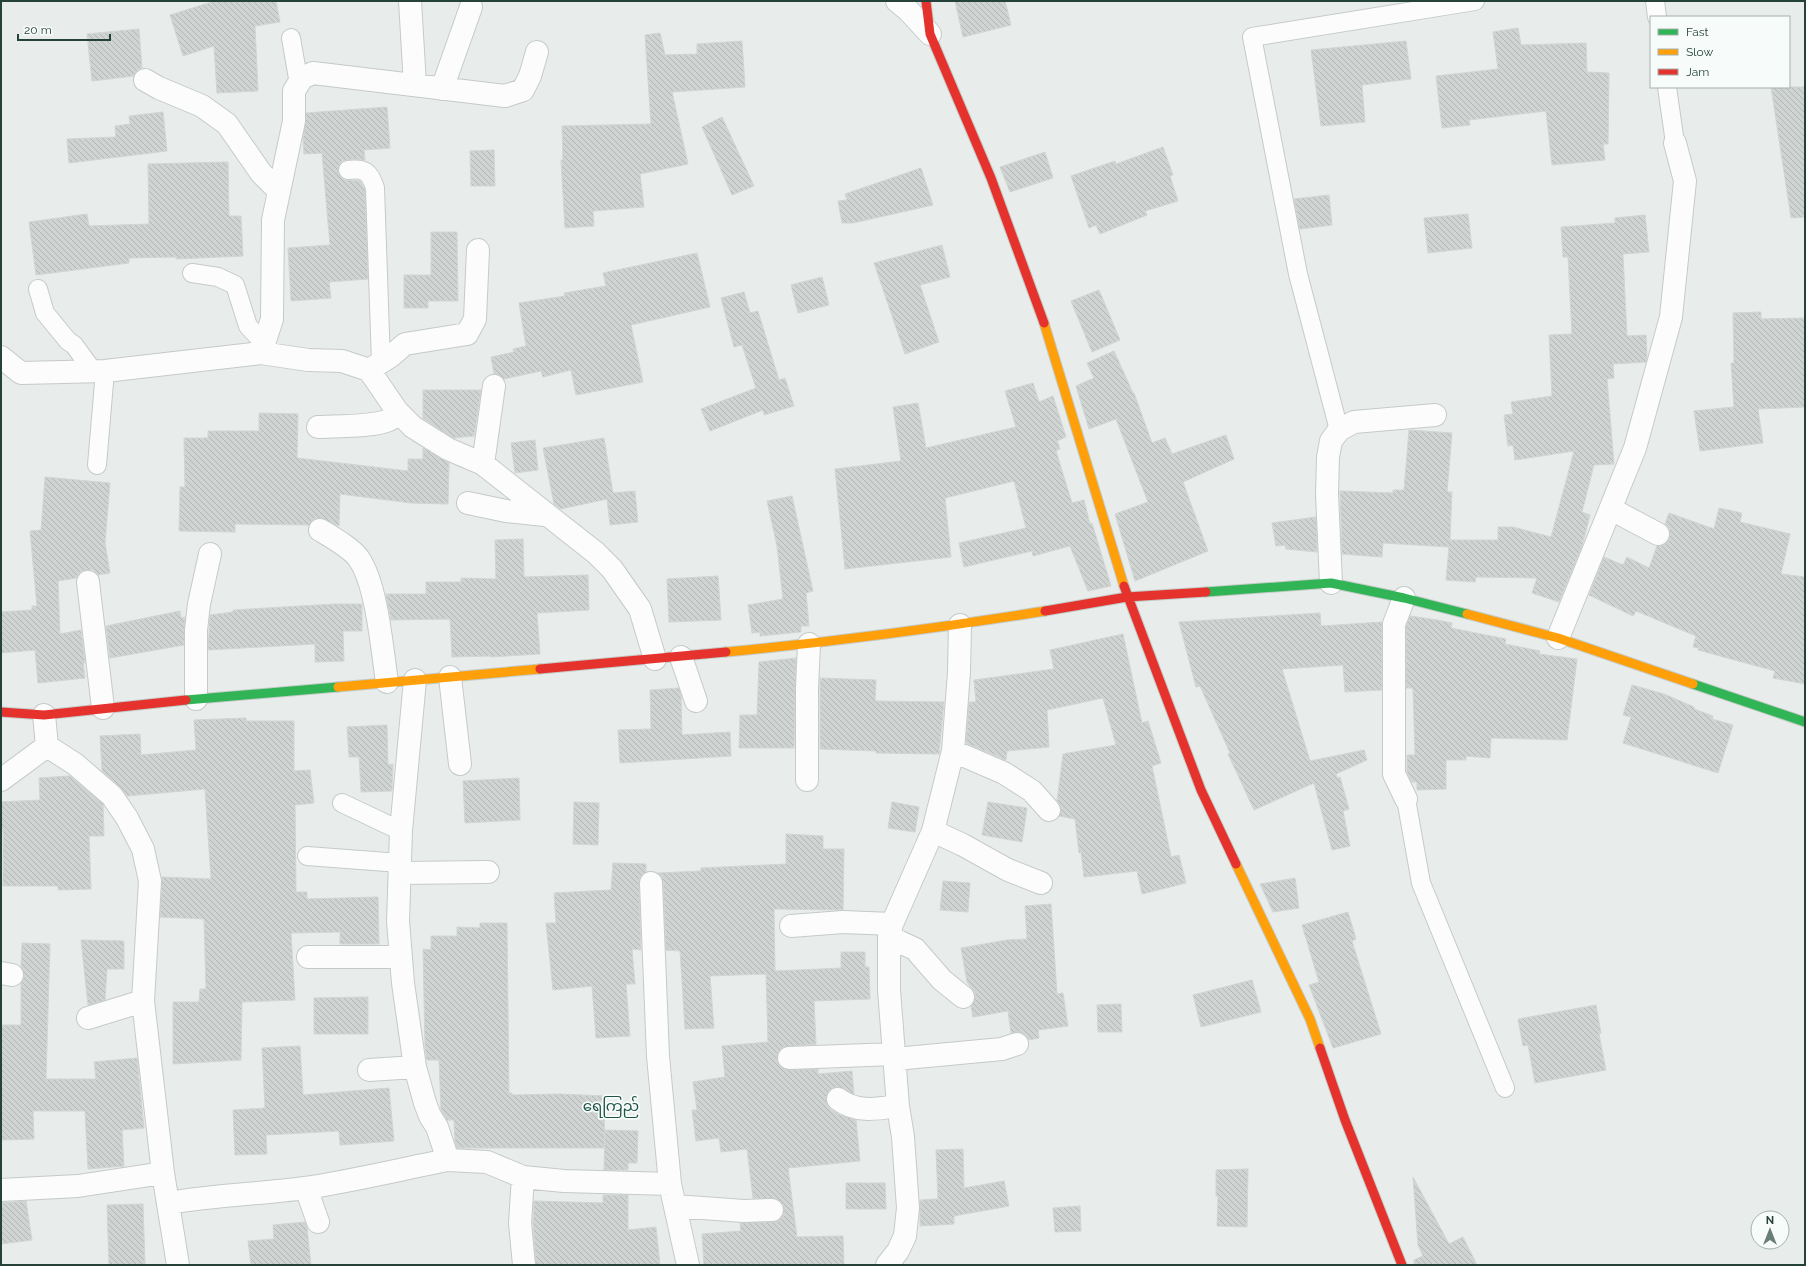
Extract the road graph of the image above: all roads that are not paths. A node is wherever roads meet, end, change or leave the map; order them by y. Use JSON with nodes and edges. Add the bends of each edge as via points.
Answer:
{"nodes":[{"id":1,"x":410,"y":1,"type":"edge"},
{"id":2,"x":897,"y":1,"type":"edge"},
{"id":3,"x":926,"y":1,"type":"edge"},
{"id":4,"x":1475,"y":1,"type":"edge"},
{"id":5,"x":1655,"y":1,"type":"edge"},
{"id":6,"x":471,"y":7,"type":"dead end"},
{"id":7,"x":1657,"y":16,"type":"edge"},
{"id":8,"x":930,"y":34,"type":"junction"},
{"id":9,"x":292,"y":38,"type":"dead end"},
{"id":10,"x":537,"y":52,"type":"dead end"},
{"id":11,"x":145,"y":80,"type":"dead end"},
{"id":12,"x":299,"y":84,"type":"junction"},
{"id":13,"x":415,"y":85,"type":"junction"},
{"id":14,"x":1667,"y":88,"type":"edge"},
{"id":15,"x":442,"y":89,"type":"junction"},
{"id":16,"x":1675,"y":143,"type":"joint"},
{"id":17,"x":348,"y":170,"type":"dead end"},
{"id":18,"x":279,"y":191,"type":"junction"},
{"id":19,"x":478,"y":250,"type":"dead end"},
{"id":20,"x":192,"y":274,"type":"dead end"},
{"id":21,"x":38,"y":289,"type":"dead end"},
{"id":22,"x":262,"y":348,"type":"junction"},
{"id":23,"x":1,"y":358,"type":"edge"},
{"id":24,"x":375,"y":366,"type":"junction"},
{"id":25,"x":99,"y":371,"type":"junction"},
{"id":26,"x":494,"y":386,"type":"dead end"},
{"id":27,"x":396,"y":411,"type":"junction"},
{"id":28,"x":1435,"y":416,"type":"dead end"},
{"id":29,"x":318,"y":427,"type":"dead end"},
{"id":30,"x":1339,"y":430,"type":"junction"},
{"id":31,"x":483,"y":464,"type":"junction"},
{"id":32,"x":98,"y":465,"type":"dead end"},
{"id":33,"x":468,"y":503,"type":"dead end"},
{"id":34,"x":1611,"y":509,"type":"junction"},
{"id":35,"x":546,"y":514,"type":"junction"},
{"id":36,"x":320,"y":530,"type":"dead end"},
{"id":37,"x":1658,"y":534,"type":"dead end"},
{"id":38,"x":210,"y":554,"type":"dead end"},
{"id":39,"x":88,"y":582,"type":"dead end"},
{"id":40,"x":1331,"y":583,"type":"junction"},
{"id":41,"x":1127,"y":597,"type":"junction"},
{"id":42,"x":1404,"y":598,"type":"junction"},
{"id":43,"x":960,"y":626,"type":"junction"},
{"id":44,"x":1558,"y":638,"type":"junction"},
{"id":45,"x":809,"y":644,"type":"junction"},
{"id":46,"x":681,"y":657,"type":"junction"},
{"id":47,"x":655,"y":659,"type":"junction"},
{"id":48,"x":450,"y":677,"type":"junction"},
{"id":49,"x":415,"y":680,"type":"junction"},
{"id":50,"x":387,"y":682,"type":"junction"},
{"id":51,"x":196,"y":698,"type":"junction"},
{"id":52,"x":696,"y":701,"type":"dead end"},
{"id":53,"x":103,"y":708,"type":"junction"},
{"id":54,"x":1,"y":712,"type":"edge"},
{"id":55,"x":44,"y":715,"type":"junction"},
{"id":56,"x":1805,"y":722,"type":"edge"},
{"id":57,"x":47,"y":746,"type":"junction"},
{"id":58,"x":953,"y":751,"type":"junction"},
{"id":59,"x":460,"y":764,"type":"dead end"},
{"id":60,"x":1,"y":780,"type":"edge"},
{"id":61,"x":807,"y":780,"type":"dead end"},
{"id":62,"x":1406,"y":799,"type":"joint"},
{"id":63,"x":342,"y":802,"type":"dead end"},
{"id":64,"x":1049,"y":810,"type":"dead end"},
{"id":65,"x":401,"y":831,"type":"junction"},
{"id":66,"x":933,"y":831,"type":"junction"},
{"id":67,"x":307,"y":856,"type":"dead end"},
{"id":68,"x":400,"y":868,"type":"junction"},
{"id":69,"x":488,"y":872,"type":"dead end"},
{"id":70,"x":651,"y":883,"type":"dead end"},
{"id":71,"x":1041,"y":883,"type":"dead end"},
{"id":72,"x":791,"y":926,"type":"dead end"},
{"id":73,"x":891,"y":930,"type":"junction"},
{"id":74,"x":308,"y":957,"type":"dead end"},
{"id":75,"x":401,"y":957,"type":"junction"},
{"id":76,"x":963,"y":997,"type":"dead end"},
{"id":77,"x":143,"y":1001,"type":"junction"},
{"id":78,"x":88,"y":1018,"type":"dead end"},
{"id":79,"x":1017,"y":1044,"type":"dead end"},
{"id":80,"x":895,"y":1056,"type":"junction"},
{"id":81,"x":789,"y":1058,"type":"dead end"},
{"id":82,"x":415,"y":1067,"type":"junction"},
{"id":83,"x":369,"y":1070,"type":"dead end"},
{"id":84,"x":1505,"y":1088,"type":"dead end"},
{"id":85,"x":838,"y":1099,"type":"dead end"},
{"id":86,"x":898,"y":1106,"type":"junction"},
{"id":87,"x":448,"y":1160,"type":"junction"},
{"id":88,"x":163,"y":1173,"type":"junction"},
{"id":89,"x":523,"y":1177,"type":"junction"},
{"id":90,"x":670,"y":1184,"type":"junction"},
{"id":91,"x":306,"y":1188,"type":"junction"},
{"id":92,"x":1,"y":1190,"type":"edge"},
{"id":93,"x":169,"y":1203,"type":"junction"},
{"id":94,"x":675,"y":1206,"type":"junction"},
{"id":95,"x":772,"y":1210,"type":"dead end"},
{"id":96,"x":318,"y":1222,"type":"dead end"},
{"id":97,"x":178,"y":1265,"type":"edge"},
{"id":98,"x":524,"y":1265,"type":"edge"},
{"id":99,"x":688,"y":1265,"type":"edge"},
{"id":100,"x":887,"y":1265,"type":"edge"},
{"id":101,"x":1402,"y":1265,"type":"edge"}],
"edges":[{"from":1,"to":13,"type":"street"},
{"from":2,"to":8,"type":"street"},
{"from":3,"to":8,"type":"street"},
{"from":4,"to":30,"type":"lane","via":[[1252,37],[1298,274]]},
{"from":5,"to":7,"type":"lane"},
{"from":6,"to":15,"type":"street"},
{"from":8,"to":41,"type":"street","via":[[991,178],[1040,309]]},
{"from":9,"to":12,"type":"lane"},
{"from":10,"to":15,"type":"street","via":[[523,90],[505,96]]},
{"from":11,"to":18,"type":"street","via":[[202,106],[227,124],[261,172]]},
{"from":12,"to":13,"type":"street","via":[[302,78],[313,73]]},
{"from":12,"to":18,"type":"street","via":[[294,91],[294,121]]},
{"from":13,"to":15,"type":"street"},
{"from":14,"to":16,"type":"lane"},
{"from":16,"to":34,"type":"street","via":[[1686,181],[1671,317],[1635,448]]},
{"from":17,"to":24,"type":"lane","via":[[367,172],[375,188]]},
{"from":18,"to":22,"type":"street","via":[[273,220],[272,319]]},
{"from":19,"to":24,"type":"street","via":[[475,319],[467,334],[405,344]]},
{"from":20,"to":22,"type":"lane","via":[[218,277],[235,285],[248,326]]},
{"from":21,"to":25,"type":"lane","via":[[45,313],[68,341]]},
{"from":22,"to":24,"type":"street","via":[[308,360],[342,361]]},
{"from":22,"to":25,"type":"street"},
{"from":23,"to":25,"type":"street","via":[[21,373]]},
{"from":24,"to":27,"type":"street"},
{"from":25,"to":32,"type":"lane"},
{"from":26,"to":31,"type":"street"},
{"from":27,"to":29,"type":"street","via":[[394,418],[388,421],[354,426]]},
{"from":27,"to":31,"type":"street","via":[[413,427],[448,450]]},
{"from":28,"to":30,"type":"street","via":[[1354,422]]},
{"from":30,"to":40,"type":"street","via":[[1331,441],[1328,457]]},
{"from":31,"to":35,"type":"street"},
{"from":33,"to":35,"type":"street","via":[[525,514]]},
{"from":34,"to":37,"type":"street"},
{"from":34,"to":44,"type":"street","via":[[1578,584]]},
{"from":35,"to":47,"type":"street","via":[[596,553],[612,569],[640,609]]},
{"from":36,"to":50,"type":"street","via":[[359,558],[372,587]]},
{"from":38,"to":51,"type":"street","via":[[196,630]]},
{"from":39,"to":53,"type":"street"},
{"from":40,"to":41,"type":"street"},
{"from":40,"to":42,"type":"street"},
{"from":41,"to":43,"type":"street"},
{"from":41,"to":101,"type":"street","via":[[1201,790],[1310,1019],[1345,1120]]},
{"from":42,"to":44,"type":"street"},
{"from":42,"to":62,"type":"street","via":[[1394,624],[1394,774]]},
{"from":43,"to":45,"type":"street"},
{"from":43,"to":58,"type":"street"},
{"from":44,"to":56,"type":"street"},
{"from":45,"to":46,"type":"street"},
{"from":45,"to":61,"type":"street"},
{"from":46,"to":47,"type":"street"},
{"from":46,"to":52,"type":"street"},
{"from":47,"to":48,"type":"street"},
{"from":48,"to":49,"type":"street"},
{"from":48,"to":59,"type":"street"},
{"from":49,"to":50,"type":"street"},
{"from":49,"to":65,"type":"street"},
{"from":50,"to":51,"type":"street"},
{"from":51,"to":53,"type":"street"},
{"from":53,"to":55,"type":"street"},
{"from":54,"to":55,"type":"street"},
{"from":55,"to":57,"type":"street"},
{"from":57,"to":60,"type":"street"},
{"from":57,"to":77,"type":"street","via":[[75,764],[112,796],[143,849],[150,881]]},
{"from":58,"to":64,"type":"street","via":[[1004,773],[1027,787]]},
{"from":58,"to":66,"type":"street"},
{"from":62,"to":84,"type":"lane","via":[[1421,883]]},
{"from":63,"to":65,"type":"lane"},
{"from":65,"to":68,"type":"street"},
{"from":66,"to":71,"type":"street","via":[[1008,870]]},
{"from":66,"to":73,"type":"street"},
{"from":67,"to":68,"type":"lane"},
{"from":68,"to":69,"type":"street"},
{"from":68,"to":75,"type":"street","via":[[398,921]]},
{"from":70,"to":90,"type":"street","via":[[658,1056]]},
{"from":72,"to":73,"type":"street","via":[[843,922]]},
{"from":73,"to":76,"type":"street","via":[[915,949],[942,980]]},
{"from":73,"to":80,"type":"street","via":[[889,990]]},
{"from":74,"to":75,"type":"street"},
{"from":75,"to":82,"type":"street"},
{"from":77,"to":78,"type":"street"},
{"from":77,"to":88,"type":"street"},
{"from":79,"to":80,"type":"street","via":[[1002,1049]]},
{"from":80,"to":81,"type":"street"},
{"from":80,"to":86,"type":"street"},
{"from":82,"to":83,"type":"street"},
{"from":82,"to":87,"type":"street","via":[[430,1116],[437,1127]]},
{"from":85,"to":86,"type":"street","via":[[846,1105],[868,1110]]},
{"from":86,"to":100,"type":"street","via":[[908,1208],[905,1236]]},
{"from":87,"to":89,"type":"street","via":[[487,1162]]},
{"from":87,"to":91,"type":"street"},
{"from":88,"to":92,"type":"street","via":[[78,1186]]},
{"from":88,"to":93,"type":"street"},
{"from":89,"to":90,"type":"street","via":[[564,1181]]},
{"from":89,"to":98,"type":"street","via":[[520,1223]]},
{"from":90,"to":94,"type":"street"},
{"from":91,"to":93,"type":"street","via":[[204,1197]]},
{"from":91,"to":96,"type":"street"},
{"from":93,"to":97,"type":"street"},
{"from":94,"to":95,"type":"street","via":[[744,1211]]},
{"from":94,"to":99,"type":"street"}]}
